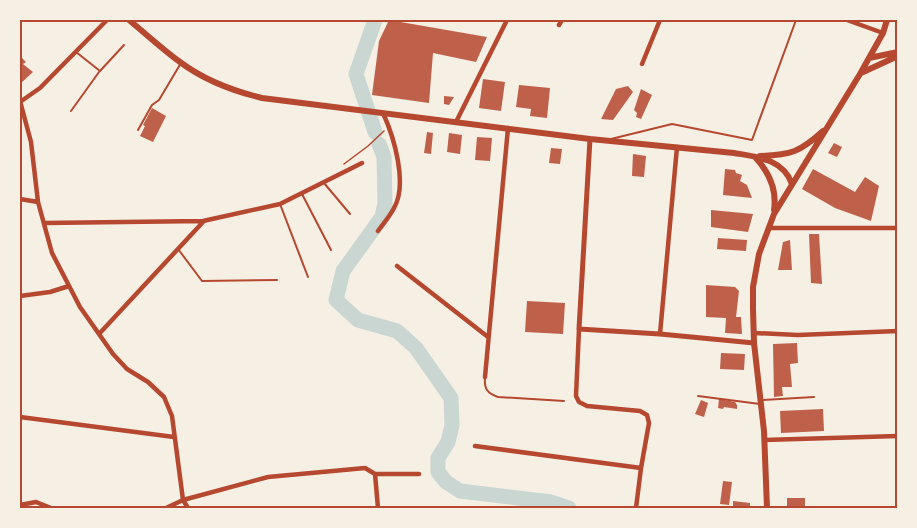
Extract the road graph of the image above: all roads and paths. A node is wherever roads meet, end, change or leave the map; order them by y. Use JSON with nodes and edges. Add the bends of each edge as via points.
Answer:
{"nodes":[{"id":1,"x":107,"y":20,"type":"edge"},
{"id":2,"x":129,"y":20,"type":"edge"},
{"id":3,"x":507,"y":20,"type":"edge"},
{"id":4,"x":660,"y":20,"type":"edge"},
{"id":5,"x":796,"y":20,"type":"edge"},
{"id":6,"x":847,"y":20,"type":"edge"},
{"id":7,"x":887,"y":20,"type":"edge"},
{"id":8,"x":883,"y":33,"type":"junction"},
{"id":9,"x":124,"y":45,"type":"dead end"},
{"id":10,"x":76,"y":52,"type":"junction"},
{"id":11,"x":897,"y":54,"type":"edge"},
{"id":12,"x":869,"y":58,"type":"junction"},
{"id":13,"x":181,"y":63,"type":"junction"},
{"id":14,"x":642,"y":64,"type":"dead end"},
{"id":15,"x":100,"y":71,"type":"junction"},
{"id":16,"x":860,"y":74,"type":"junction"},
{"id":17,"x":20,"y":101,"type":"edge"},
{"id":18,"x":71,"y":111,"type":"dead end"},
{"id":19,"x":380,"y":113,"type":"junction"},
{"id":20,"x":456,"y":122,"type":"junction"},
{"id":21,"x":830,"y":124,"type":"junction"},
{"id":22,"x":389,"y":127,"type":"junction"},
{"id":23,"x":508,"y":128,"type":"junction"},
{"id":24,"x":138,"y":130,"type":"dead end"},
{"id":25,"x":590,"y":138,"type":"junction"},
{"id":26,"x":606,"y":140,"type":"junction"},
{"id":27,"x":677,"y":147,"type":"junction"},
{"id":28,"x":755,"y":157,"type":"junction"},
{"id":29,"x":362,"y":163,"type":"dead end"},
{"id":30,"x":338,"y":176,"type":"junction"},
{"id":31,"x":324,"y":183,"type":"junction"},
{"id":32,"x":792,"y":184,"type":"junction"},
{"id":33,"x":301,"y":194,"type":"junction"},
{"id":34,"x":20,"y":199,"type":"edge"},
{"id":35,"x":38,"y":202,"type":"junction"},
{"id":36,"x":280,"y":204,"type":"junction"},
{"id":37,"x":350,"y":214,"type":"dead end"},
{"id":38,"x":774,"y":214,"type":"junction"},
{"id":39,"x":203,"y":222,"type":"junction"},
{"id":40,"x":44,"y":223,"type":"junction"},
{"id":41,"x":768,"y":228,"type":"junction"},
{"id":42,"x":897,"y":228,"type":"edge"},
{"id":43,"x":378,"y":231,"type":"dead end"},
{"id":44,"x":178,"y":249,"type":"junction"},
{"id":45,"x":331,"y":250,"type":"dead end"},
{"id":46,"x":398,"y":266,"type":"dead end"},
{"id":47,"x":308,"y":278,"type":"dead end"},
{"id":48,"x":277,"y":280,"type":"dead end"},
{"id":49,"x":69,"y":286,"type":"junction"},
{"id":50,"x":20,"y":296,"type":"edge"},
{"id":51,"x":579,"y":329,"type":"junction"},
{"id":52,"x":897,"y":331,"type":"edge"},
{"id":53,"x":754,"y":333,"type":"junction"},
{"id":54,"x":99,"y":334,"type":"junction"},
{"id":55,"x":660,"y":334,"type":"junction"},
{"id":56,"x":488,"y":337,"type":"junction"},
{"id":57,"x":754,"y":343,"type":"junction"},
{"id":58,"x":485,"y":377,"type":"joint"},
{"id":59,"x":698,"y":396,"type":"dead end"},
{"id":60,"x":813,"y":398,"type":"dead end"},
{"id":61,"x":564,"y":401,"type":"dead end"},
{"id":62,"x":760,"y":402,"type":"junction"},
{"id":63,"x":20,"y":417,"type":"edge"},
{"id":64,"x":897,"y":435,"type":"edge"},
{"id":65,"x":174,"y":437,"type":"junction"},
{"id":66,"x":764,"y":440,"type":"junction"},
{"id":67,"x":475,"y":446,"type":"dead end"},
{"id":68,"x":641,"y":468,"type":"junction"},
{"id":69,"x":375,"y":474,"type":"junction"},
{"id":70,"x":419,"y":474,"type":"dead end"},
{"id":71,"x":183,"y":500,"type":"junction"},
{"id":72,"x":20,"y":505,"type":"edge"},
{"id":73,"x":51,"y":508,"type":"edge"},
{"id":74,"x":166,"y":508,"type":"edge"},
{"id":75,"x":188,"y":508,"type":"edge"},
{"id":76,"x":378,"y":508,"type":"edge"},
{"id":77,"x":636,"y":508,"type":"edge"},
{"id":78,"x":767,"y":508,"type":"edge"}],
"edges":[{"from":1,"to":10,"type":"street"},
{"from":2,"to":13,"type":"main road"},
{"from":3,"to":20,"type":"street"},
{"from":4,"to":14,"type":"street"},
{"from":5,"to":26,"type":"lane","via":[[752,140],[672,124]]},
{"from":6,"to":8,"type":"street"},
{"from":7,"to":8,"type":"main road"},
{"from":8,"to":12,"type":"main road"},
{"from":9,"to":15,"type":"lane"},
{"from":10,"to":15,"type":"lane"},
{"from":10,"to":17,"type":"street","via":[[40,88]]},
{"from":11,"to":12,"type":"main road"},
{"from":11,"to":16,"type":"main road"},
{"from":12,"to":16,"type":"main road"},
{"from":13,"to":19,"type":"main road","via":[[241,93],[296,104]]},
{"from":13,"to":24,"type":"lane"},
{"from":15,"to":18,"type":"lane"},
{"from":16,"to":21,"type":"main road"},
{"from":17,"to":35,"type":"street","via":[[31,142]]},
{"from":19,"to":20,"type":"main road"},
{"from":19,"to":22,"type":"street"},
{"from":20,"to":23,"type":"main road"},
{"from":21,"to":28,"type":"main road","via":[[795,152]]},
{"from":21,"to":32,"type":"main road"},
{"from":22,"to":30,"type":"path","via":[[342,165]]},
{"from":22,"to":43,"type":"street","via":[[400,190],[395,207]]},
{"from":23,"to":25,"type":"main road"},
{"from":23,"to":56,"type":"street"},
{"from":25,"to":26,"type":"main road"},
{"from":25,"to":51,"type":"street"},
{"from":26,"to":27,"type":"main road"},
{"from":27,"to":28,"type":"main road"},
{"from":27,"to":55,"type":"street"},
{"from":28,"to":32,"type":"main road","via":[[776,163]]},
{"from":28,"to":38,"type":"main road","via":[[773,188]]},
{"from":29,"to":30,"type":"street"},
{"from":30,"to":31,"type":"street"},
{"from":31,"to":33,"type":"street"},
{"from":31,"to":37,"type":"lane"},
{"from":32,"to":38,"type":"main road"},
{"from":33,"to":36,"type":"street"},
{"from":33,"to":45,"type":"lane"},
{"from":34,"to":35,"type":"street"},
{"from":35,"to":40,"type":"street"},
{"from":36,"to":39,"type":"street"},
{"from":36,"to":47,"type":"lane"},
{"from":38,"to":41,"type":"main road"},
{"from":39,"to":40,"type":"street"},
{"from":39,"to":44,"type":"street"},
{"from":40,"to":49,"type":"street","via":[[52,253]]},
{"from":41,"to":42,"type":"street"},
{"from":41,"to":53,"type":"main road","via":[[753,287]]},
{"from":44,"to":48,"type":"lane","via":[[202,281]]},
{"from":44,"to":54,"type":"street"},
{"from":46,"to":56,"type":"street"},
{"from":49,"to":50,"type":"street"},
{"from":49,"to":54,"type":"street"},
{"from":51,"to":55,"type":"street"},
{"from":51,"to":68,"type":"street","via":[[576,396],[587,406],[647,415]]},
{"from":52,"to":53,"type":"street"},
{"from":53,"to":57,"type":"main road"},
{"from":54,"to":65,"type":"street","via":[[127,369],[164,397],[172,416]]},
{"from":55,"to":57,"type":"street"},
{"from":56,"to":58,"type":"street"},
{"from":57,"to":62,"type":"main road"},
{"from":58,"to":61,"type":"lane","via":[[488,393],[498,397]]},
{"from":59,"to":62,"type":"lane"},
{"from":60,"to":62,"type":"lane"},
{"from":62,"to":66,"type":"main road"},
{"from":63,"to":65,"type":"street"},
{"from":64,"to":66,"type":"street"},
{"from":65,"to":71,"type":"street"},
{"from":66,"to":78,"type":"main road"},
{"from":67,"to":68,"type":"street"},
{"from":68,"to":77,"type":"street"},
{"from":69,"to":70,"type":"street"},
{"from":69,"to":71,"type":"street","via":[[365,468],[268,477]]},
{"from":69,"to":76,"type":"street"},
{"from":71,"to":74,"type":"street"},
{"from":71,"to":75,"type":"street"},
{"from":72,"to":73,"type":"street","via":[[36,502]]}]}
